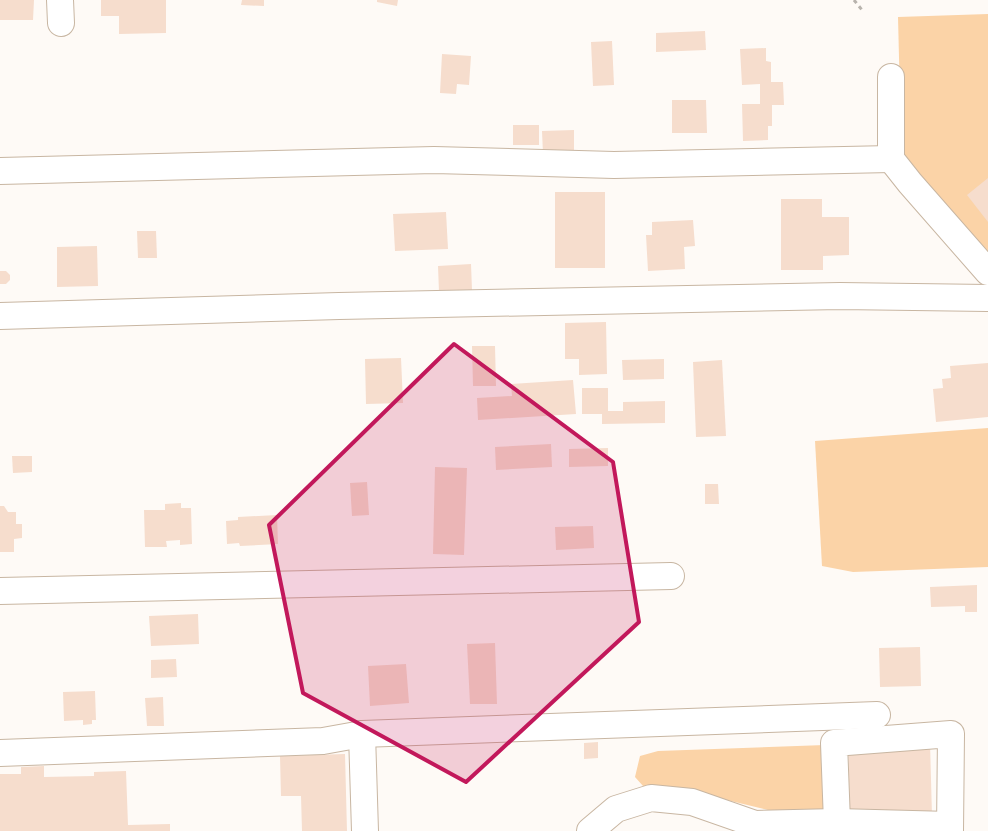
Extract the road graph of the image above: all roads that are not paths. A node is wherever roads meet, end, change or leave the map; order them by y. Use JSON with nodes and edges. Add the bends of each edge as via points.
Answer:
{"nodes":[{"id":1,"x":891,"y":76,"type":"dead end"},
{"id":2,"x":891,"y":159,"type":"junction"},
{"id":3,"x":0,"y":171,"type":"edge"},
{"id":4,"x":988,"y":272,"type":"edge"},
{"id":5,"x":988,"y":298,"type":"edge"},
{"id":6,"x":0,"y":316,"type":"edge"},
{"id":7,"x":671,"y":576,"type":"dead end"},
{"id":8,"x":0,"y":591,"type":"edge"},
{"id":9,"x":877,"y":715,"type":"dead end"},
{"id":10,"x":362,"y":742,"type":"junction"},
{"id":11,"x":423,"y":749,"type":"dead end"},
{"id":12,"x":0,"y":753,"type":"edge"},
{"id":13,"x":837,"y":822,"type":"junction"},
{"id":14,"x":950,"y":828,"type":"edge"},
{"id":15,"x":365,"y":831,"type":"edge"},
{"id":16,"x":590,"y":831,"type":"edge"}],
"edges":[{"from":1,"to":2,"type":"street"},
{"from":2,"to":3,"type":"street","via":[[614,165],[434,160]]},
{"from":2,"to":4,"type":"street"},
{"from":5,"to":6,"type":"street","via":[[840,296]]},
{"from":7,"to":8,"type":"street"},
{"from":9,"to":10,"type":"street"},
{"from":10,"to":11,"type":"street"},
{"from":10,"to":12,"type":"street"},
{"from":10,"to":15,"type":"street"},
{"from":13,"to":14,"type":"street"},
{"from":13,"to":14,"type":"street","via":[[834,742],[951,734]]},
{"from":13,"to":16,"type":"street","via":[[755,824],[692,802],[651,798],[616,809]]}]}
